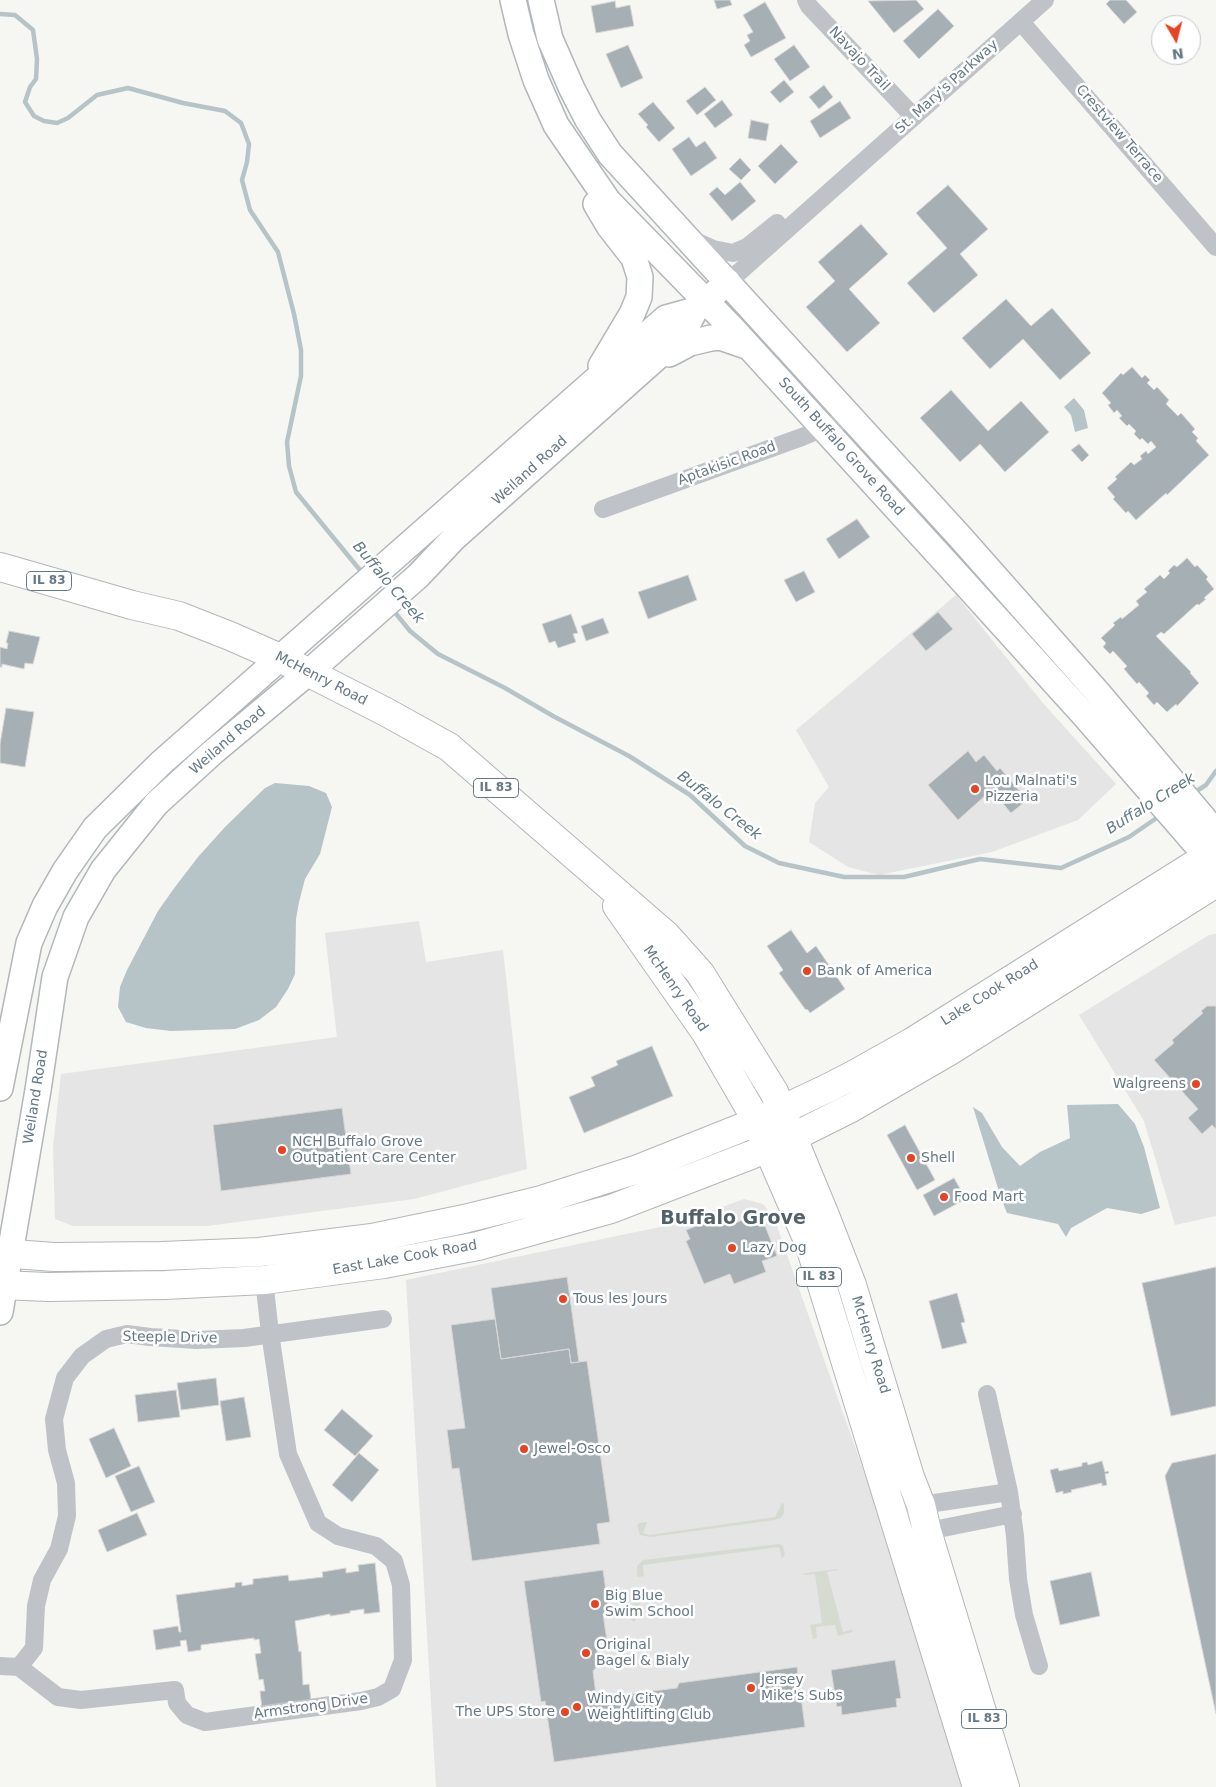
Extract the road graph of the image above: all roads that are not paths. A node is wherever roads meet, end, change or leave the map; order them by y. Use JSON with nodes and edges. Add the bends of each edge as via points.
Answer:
{"nodes":[{"id":1,"x":513,"y":0,"type":"edge"},
{"id":2,"x":541,"y":0,"type":"edge"},
{"id":3,"x":806,"y":0,"type":"edge"},
{"id":4,"x":1045,"y":0,"type":"edge"},
{"id":5,"x":1021,"y":22,"type":"junction"},
{"id":6,"x":914,"y":117,"type":"junction"},
{"id":7,"x":558,"y":128,"type":"junction"},
{"id":8,"x":849,"y":174,"type":"junction"},
{"id":9,"x":685,"y":236,"type":"junction"},
{"id":10,"x":1216,"y":246,"type":"edge"},
{"id":11,"x":728,"y":282,"type":"junction"},
{"id":12,"x":700,"y":305,"type":"junction"},
{"id":13,"x":749,"y":347,"type":"junction"},
{"id":14,"x":647,"y":366,"type":"junction"},
{"id":15,"x":851,"y":417,"type":"junction"},
{"id":16,"x":553,"y":418,"type":"junction"},
{"id":17,"x":824,"y":428,"type":"junction"},
{"id":18,"x":603,"y":509,"type":"dead end"},
{"id":19,"x":0,"y":567,"type":"edge"},
{"id":20,"x":280,"y":658,"type":"junction"},
{"id":21,"x":309,"y":672,"type":"junction"},
{"id":22,"x":1156,"y":780,"type":"junction"},
{"id":23,"x":1214,"y":852,"type":"edge"},
{"id":24,"x":597,"y":876,"type":"junction"},
{"id":25,"x":1216,"y":883,"type":"edge"},
{"id":26,"x":0,"y":1088,"type":"edge"},
{"id":27,"x":782,"y":1110,"type":"junction"},
{"id":28,"x":756,"y":1122,"type":"junction"},
{"id":29,"x":793,"y":1137,"type":"junction"},
{"id":30,"x":768,"y":1148,"type":"junction"},
{"id":31,"x":5,"y":1254,"type":"edge"},
{"id":32,"x":264,"y":1280,"type":"junction"},
{"id":33,"x":1,"y":1294,"type":"edge"},
{"id":34,"x":383,"y":1319,"type":"dead end"},
{"id":35,"x":270,"y":1334,"type":"junction"},
{"id":36,"x":987,"y":1394,"type":"dead end"},
{"id":37,"x":1010,"y":1492,"type":"junction"},
{"id":38,"x":921,"y":1505,"type":"junction"},
{"id":39,"x":1013,"y":1514,"type":"junction"},
{"id":40,"x":896,"y":1523,"type":"junction"},
{"id":41,"x":927,"y":1531,"type":"junction"},
{"id":42,"x":0,"y":1666,"type":"edge"},
{"id":43,"x":1039,"y":1666,"type":"dead end"},
{"id":44,"x":19,"y":1667,"type":"junction"},
{"id":45,"x":977,"y":1787,"type":"edge"},
{"id":46,"x":1005,"y":1787,"type":"edge"}],
"edges":[{"from":1,"to":7,"type":"main road","name":"South Buffalo Grove Road","via":[[536,80]]},
{"from":2,"to":9,"type":"main road","name":"South Buffalo Grove Road","via":[[550,39],[588,120],[610,154]]},
{"from":3,"to":6,"type":"street","name":"Navajo Trail"},
{"from":4,"to":5,"type":"street","name":"St. Mary's Parkway"},
{"from":5,"to":6,"type":"street","name":"St. Mary's Parkway"},
{"from":5,"to":10,"type":"street","name":"Crestview Terrace"},
{"from":6,"to":8,"type":"street","name":"St. Mary's Parkway"},
{"from":7,"to":12,"type":"main road","name":"South Buffalo Grove Road","via":[[608,201]]},
{"from":7,"to":16,"type":"main road","via":[[583,183],[609,226],[634,258],[640,277],[639,297],[632,314],[602,365]]},
{"from":8,"to":9,"type":"street","name":"St. Mary's Parkway","via":[[835,178],[742,250],[733,253],[713,249]]},
{"from":8,"to":11,"type":"street","name":"St. Mary's Parkway"},
{"from":9,"to":11,"type":"main road","name":"South Buffalo Grove Road"},
{"from":11,"to":12,"type":"main road"},
{"from":11,"to":15,"type":"main road","name":"South Buffalo Grove Road"},
{"from":12,"to":13,"type":"main road","name":"South Buffalo Grove Road"},
{"from":12,"to":14,"type":"main road","name":"Weiland Road","via":[[682,335]]},
{"from":12,"to":16,"type":"main road","name":"Weiland Road","via":[[666,318]]},
{"from":13,"to":14,"type":"main road","via":[[720,337],[700,340],[684,345]]},
{"from":13,"to":17,"type":"main road","name":"South Buffalo Grove Road"},
{"from":14,"to":21,"type":"main road","name":"Weiland Road"},
{"from":15,"to":17,"type":"street","name":"Aptakisic Road"},
{"from":15,"to":22,"type":"main road","name":"South Buffalo Grove Road","via":[[1099,694]]},
{"from":16,"to":20,"type":"main road","name":"Weiland Road"},
{"from":17,"to":18,"type":"street","name":"Aptakisic Road"},
{"from":17,"to":22,"type":"main road","name":"South Buffalo Grove Road","via":[[1066,694]]},
{"from":19,"to":20,"type":"main road","name":"McHenry Road","number":"IL 83","via":[[179,616]]},
{"from":20,"to":21,"type":"main road","name":"McHenry Road","number":"IL 83"},
{"from":20,"to":26,"type":"main road","name":"Weiland Road","via":[[161,763],[95,828],[65,871],[29,943]]},
{"from":21,"to":24,"type":"main road","name":"McHenry Road","number":"IL 83","via":[[448,747]]},
{"from":21,"to":31,"type":"main road","name":"Weiland Road","via":[[156,804],[102,870],[76,917],[54,977],[37,1098]]},
{"from":22,"to":23,"type":"main road","name":"South Buffalo Grove Road"},
{"from":23,"to":27,"type":"main road","name":"Lake Cook Road","via":[[912,1042]]},
{"from":24,"to":27,"type":"main road","name":"McHenry Road","number":"IL 83","via":[[666,935],[700,973]]},
{"from":24,"to":28,"type":"main road","name":"McHenry Road","number":"IL 83","via":[[706,1033]]},
{"from":25,"to":29,"type":"main road","name":"Lake Cook Road","via":[[948,1052]]},
{"from":27,"to":28,"type":"main road","name":"Lake Cook Road"},
{"from":27,"to":29,"type":"main road","name":"McHenry Road","number":"IL 83"},
{"from":28,"to":30,"type":"main road","name":"McHenry Road","number":"IL 83"},
{"from":28,"to":31,"type":"main road","name":"East Lake Cook Road","via":[[638,1169],[542,1200],[372,1238],[239,1253],[54,1257]]},
{"from":29,"to":30,"type":"main road","name":"East Lake Cook Road"},
{"from":29,"to":38,"type":"main road","name":"McHenry Road","number":"IL 83","via":[[852,1285]]},
{"from":30,"to":32,"type":"main road","name":"East Lake Cook Road","via":[[611,1209],[497,1241],[384,1264]]},
{"from":30,"to":40,"type":"main road","name":"McHenry Road","number":"IL 83","via":[[809,1243]]},
{"from":31,"to":33,"type":"main road","name":"Weiland Road"},
{"from":32,"to":33,"type":"main road","name":"East Lake Cook Road","via":[[48,1287]]},
{"from":32,"to":35,"type":"street","name":"Armstrong Drive"},
{"from":34,"to":35,"type":"street","name":"Steeple Drive"},
{"from":35,"to":44,"type":"street","name":"Steeple Drive","via":[[197,1340],[127,1334],[106,1338],[82,1356],[65,1378],[54,1419],[66,1483],[67,1516],[59,1549],[42,1580],[36,1606],[34,1648]]},
{"from":35,"to":44,"type":"street","name":"Armstrong Drive","via":[[288,1454],[318,1523],[338,1536],[376,1546],[394,1561],[401,1585],[403,1660],[392,1688],[361,1702],[204,1722],[187,1715],[177,1703],[175,1690],[81,1700],[58,1697]]},
{"from":36,"to":37,"type":"street"},
{"from":37,"to":38,"type":"street"},
{"from":37,"to":39,"type":"street"},
{"from":38,"to":40,"type":"street"},
{"from":38,"to":41,"type":"main road","name":"McHenry Road","number":"IL 83"},
{"from":39,"to":41,"type":"street"},
{"from":39,"to":43,"type":"street","via":[[1018,1580]]},
{"from":40,"to":41,"type":"street"},
{"from":40,"to":45,"type":"main road","name":"McHenry Road","number":"IL 83"},
{"from":41,"to":46,"type":"main road","name":"McHenry Road","number":"IL 83"},
{"from":42,"to":44,"type":"street"}]}
